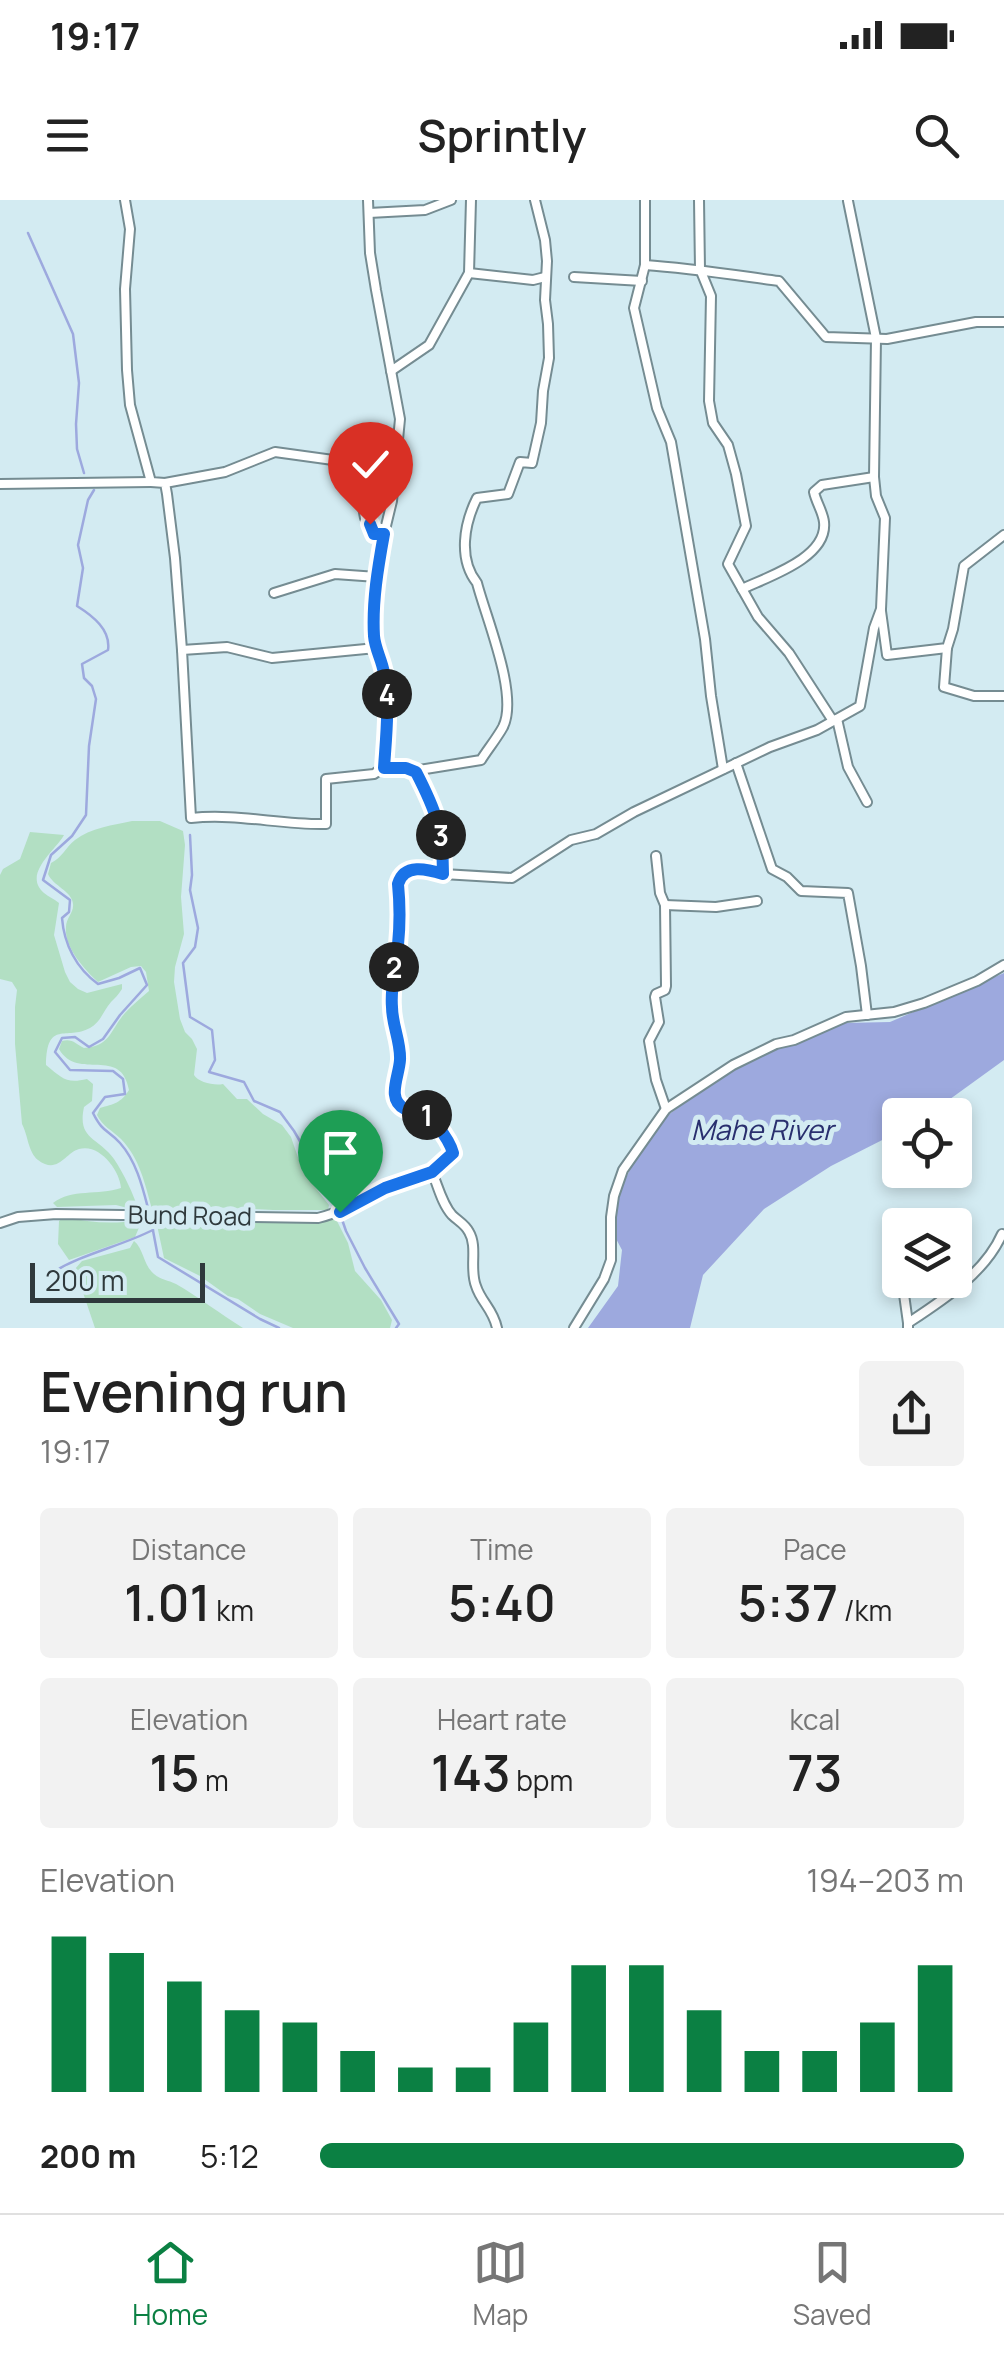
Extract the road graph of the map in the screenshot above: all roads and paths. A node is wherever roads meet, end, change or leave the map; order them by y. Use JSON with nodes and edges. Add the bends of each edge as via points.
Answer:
{"nodes":[{"id":1,"x":125,"y":200,"type":"edge"},
{"id":2,"x":368,"y":200,"type":"edge"},
{"id":3,"x":450,"y":200,"type":"edge"},
{"id":4,"x":471,"y":200,"type":"edge"},
{"id":5,"x":535,"y":200,"type":"edge"},
{"id":6,"x":645,"y":200,"type":"edge"},
{"id":7,"x":699,"y":200,"type":"edge"},
{"id":8,"x":846,"y":200,"type":"edge"},
{"id":9,"x":856,"y":200,"type":"edge"},
{"id":10,"x":368,"y":213,"type":"junction"},
{"id":11,"x":644,"y":264,"type":"junction"},
{"id":12,"x":700,"y":269,"type":"junction"},
{"id":13,"x":470,"y":273,"type":"junction"},
{"id":14,"x":545,"y":277,"type":"junction"},
{"id":15,"x":574,"y":277,"type":"dead end"},
{"id":16,"x":642,"y":281,"type":"junction"},
{"id":17,"x":1004,"y":322,"type":"edge"},
{"id":18,"x":876,"y":338,"type":"junction"},
{"id":19,"x":391,"y":371,"type":"junction"},
{"id":20,"x":874,"y":477,"type":"junction"},
{"id":21,"x":151,"y":482,"type":"junction"},
{"id":22,"x":165,"y":483,"type":"junction"},
{"id":23,"x":0,"y":484,"type":"edge"},
{"id":24,"x":384,"y":534,"type":"junction"},
{"id":25,"x":1004,"y":534,"type":"edge"},
{"id":26,"x":377,"y":577,"type":"junction"},
{"id":27,"x":742,"y":590,"type":"junction"},
{"id":28,"x":274,"y":594,"type":"dead end"},
{"id":29,"x":881,"y":610,"type":"junction"},
{"id":30,"x":376,"y":648,"type":"junction"},
{"id":31,"x":947,"y":648,"type":"junction"},
{"id":32,"x":182,"y":650,"type":"junction"},
{"id":33,"x":1004,"y":696,"type":"edge"},
{"id":34,"x":835,"y":720,"type":"junction"},
{"id":35,"x":736,"y":763,"type":"junction"},
{"id":36,"x":384,"y":768,"type":"junction"},
{"id":37,"x":723,"y":769,"type":"junction"},
{"id":38,"x":413,"y":771,"type":"junction"},
{"id":39,"x":867,"y":802,"type":"dead end"},
{"id":40,"x":656,"y":856,"type":"dead end"},
{"id":41,"x":443,"y":874,"type":"junction"},
{"id":42,"x":757,"y":901,"type":"dead end"},
{"id":43,"x":665,"y":905,"type":"junction"},
{"id":44,"x":1004,"y":966,"type":"edge"},
{"id":45,"x":867,"y":1015,"type":"junction"},
{"id":46,"x":666,"y":1109,"type":"junction"},
{"id":47,"x":432,"y":1172,"type":"junction"},
{"id":48,"x":0,"y":1222,"type":"edge"},
{"id":49,"x":1002,"y":1234,"type":"edge"},
{"id":50,"x":904,"y":1298,"type":"edge"},
{"id":51,"x":908,"y":1325,"type":"edge"},
{"id":52,"x":497,"y":1328,"type":"edge"},
{"id":53,"x":574,"y":1328,"type":"edge"}],
"edges":[{"from":1,"to":21,"type":"street","via":[[130,405]]},
{"from":2,"to":10,"type":"street"},
{"from":3,"to":10,"type":"street","via":[[425,210]]},
{"from":4,"to":13,"type":"street"},
{"from":5,"to":14,"type":"street"},
{"from":6,"to":11,"type":"street"},
{"from":7,"to":12,"type":"street"},
{"from":8,"to":9,"type":"street"},
{"from":8,"to":18,"type":"street"},
{"from":10,"to":19,"type":"street"},
{"from":11,"to":12,"type":"street"},
{"from":11,"to":16,"type":"street"},
{"from":12,"to":18,"type":"street","via":[[779,281],[826,337]]},
{"from":12,"to":27,"type":"street","via":[[711,296],[713,424],[728,445],[746,526],[728,564]]},
{"from":13,"to":14,"type":"street"},
{"from":13,"to":19,"type":"street","via":[[430,345]]},
{"from":14,"to":38,"type":"street","via":[[549,358],[532,463],[520,462],[508,494],[477,498],[465,543],[468,572],[504,675],[504,726],[482,760]]},
{"from":15,"to":16,"type":"street"},
{"from":16,"to":37,"type":"street","via":[[634,308],[657,408],[672,442]]},
{"from":17,"to":18,"type":"street"},
{"from":18,"to":20,"type":"street"},
{"from":19,"to":24,"type":"street","via":[[400,419]]},
{"from":20,"to":27,"type":"street","via":[[822,485],[814,492],[822,538],[796,566]]},
{"from":20,"to":29,"type":"street","via":[[885,518]]},
{"from":21,"to":22,"type":"street"},
{"from":21,"to":23,"type":"street"},
{"from":22,"to":24,"type":"street","via":[[225,472],[274,452],[333,460],[357,485],[372,533]]},
{"from":22,"to":32,"type":"street"},
{"from":24,"to":26,"type":"street"},
{"from":25,"to":31,"type":"street","via":[[964,566]]},
{"from":26,"to":28,"type":"street","via":[[335,574]]},
{"from":26,"to":30,"type":"street"},
{"from":27,"to":34,"type":"street"},
{"from":29,"to":31,"type":"street","via":[[887,655]]},
{"from":29,"to":34,"type":"street","via":[[860,706]]},
{"from":30,"to":32,"type":"street","via":[[272,658],[227,648]]},
{"from":30,"to":36,"type":"street","via":[[387,698]]},
{"from":31,"to":33,"type":"street","via":[[944,688]]},
{"from":32,"to":36,"type":"street","via":[[191,818],[326,824],[326,778]]},
{"from":34,"to":35,"type":"street"},
{"from":34,"to":39,"type":"street"},
{"from":35,"to":37,"type":"street"},
{"from":35,"to":45,"type":"street","via":[[772,869],[801,891],[848,892]]},
{"from":36,"to":38,"type":"street"},
{"from":37,"to":41,"type":"street","via":[[596,834],[571,840],[512,878]]},
{"from":38,"to":41,"type":"street","via":[[437,816]]},
{"from":40,"to":43,"type":"street"},
{"from":41,"to":47,"type":"street","via":[[427,869],[401,875],[392,982],[400,1061],[396,1101],[405,1109],[422,1108],[452,1147]]},
{"from":42,"to":43,"type":"street"},
{"from":43,"to":46,"type":"street","via":[[666,986],[655,997],[658,1022],[649,1042]]},
{"from":44,"to":45,"type":"street","via":[[924,1003]]},
{"from":45,"to":46,"type":"street","via":[[764,1049]]},
{"from":46,"to":53,"type":"street","via":[[623,1170],[614,1196],[611,1260]]},
{"from":47,"to":48,"type":"street","name":"Bund Road","via":[[318,1218],[56,1214]]},
{"from":47,"to":52,"type":"street","via":[[452,1215],[473,1240],[476,1290]]},
{"from":49,"to":51,"type":"street","via":[[994,1253]]},
{"from":50,"to":51,"type":"street"}]}
